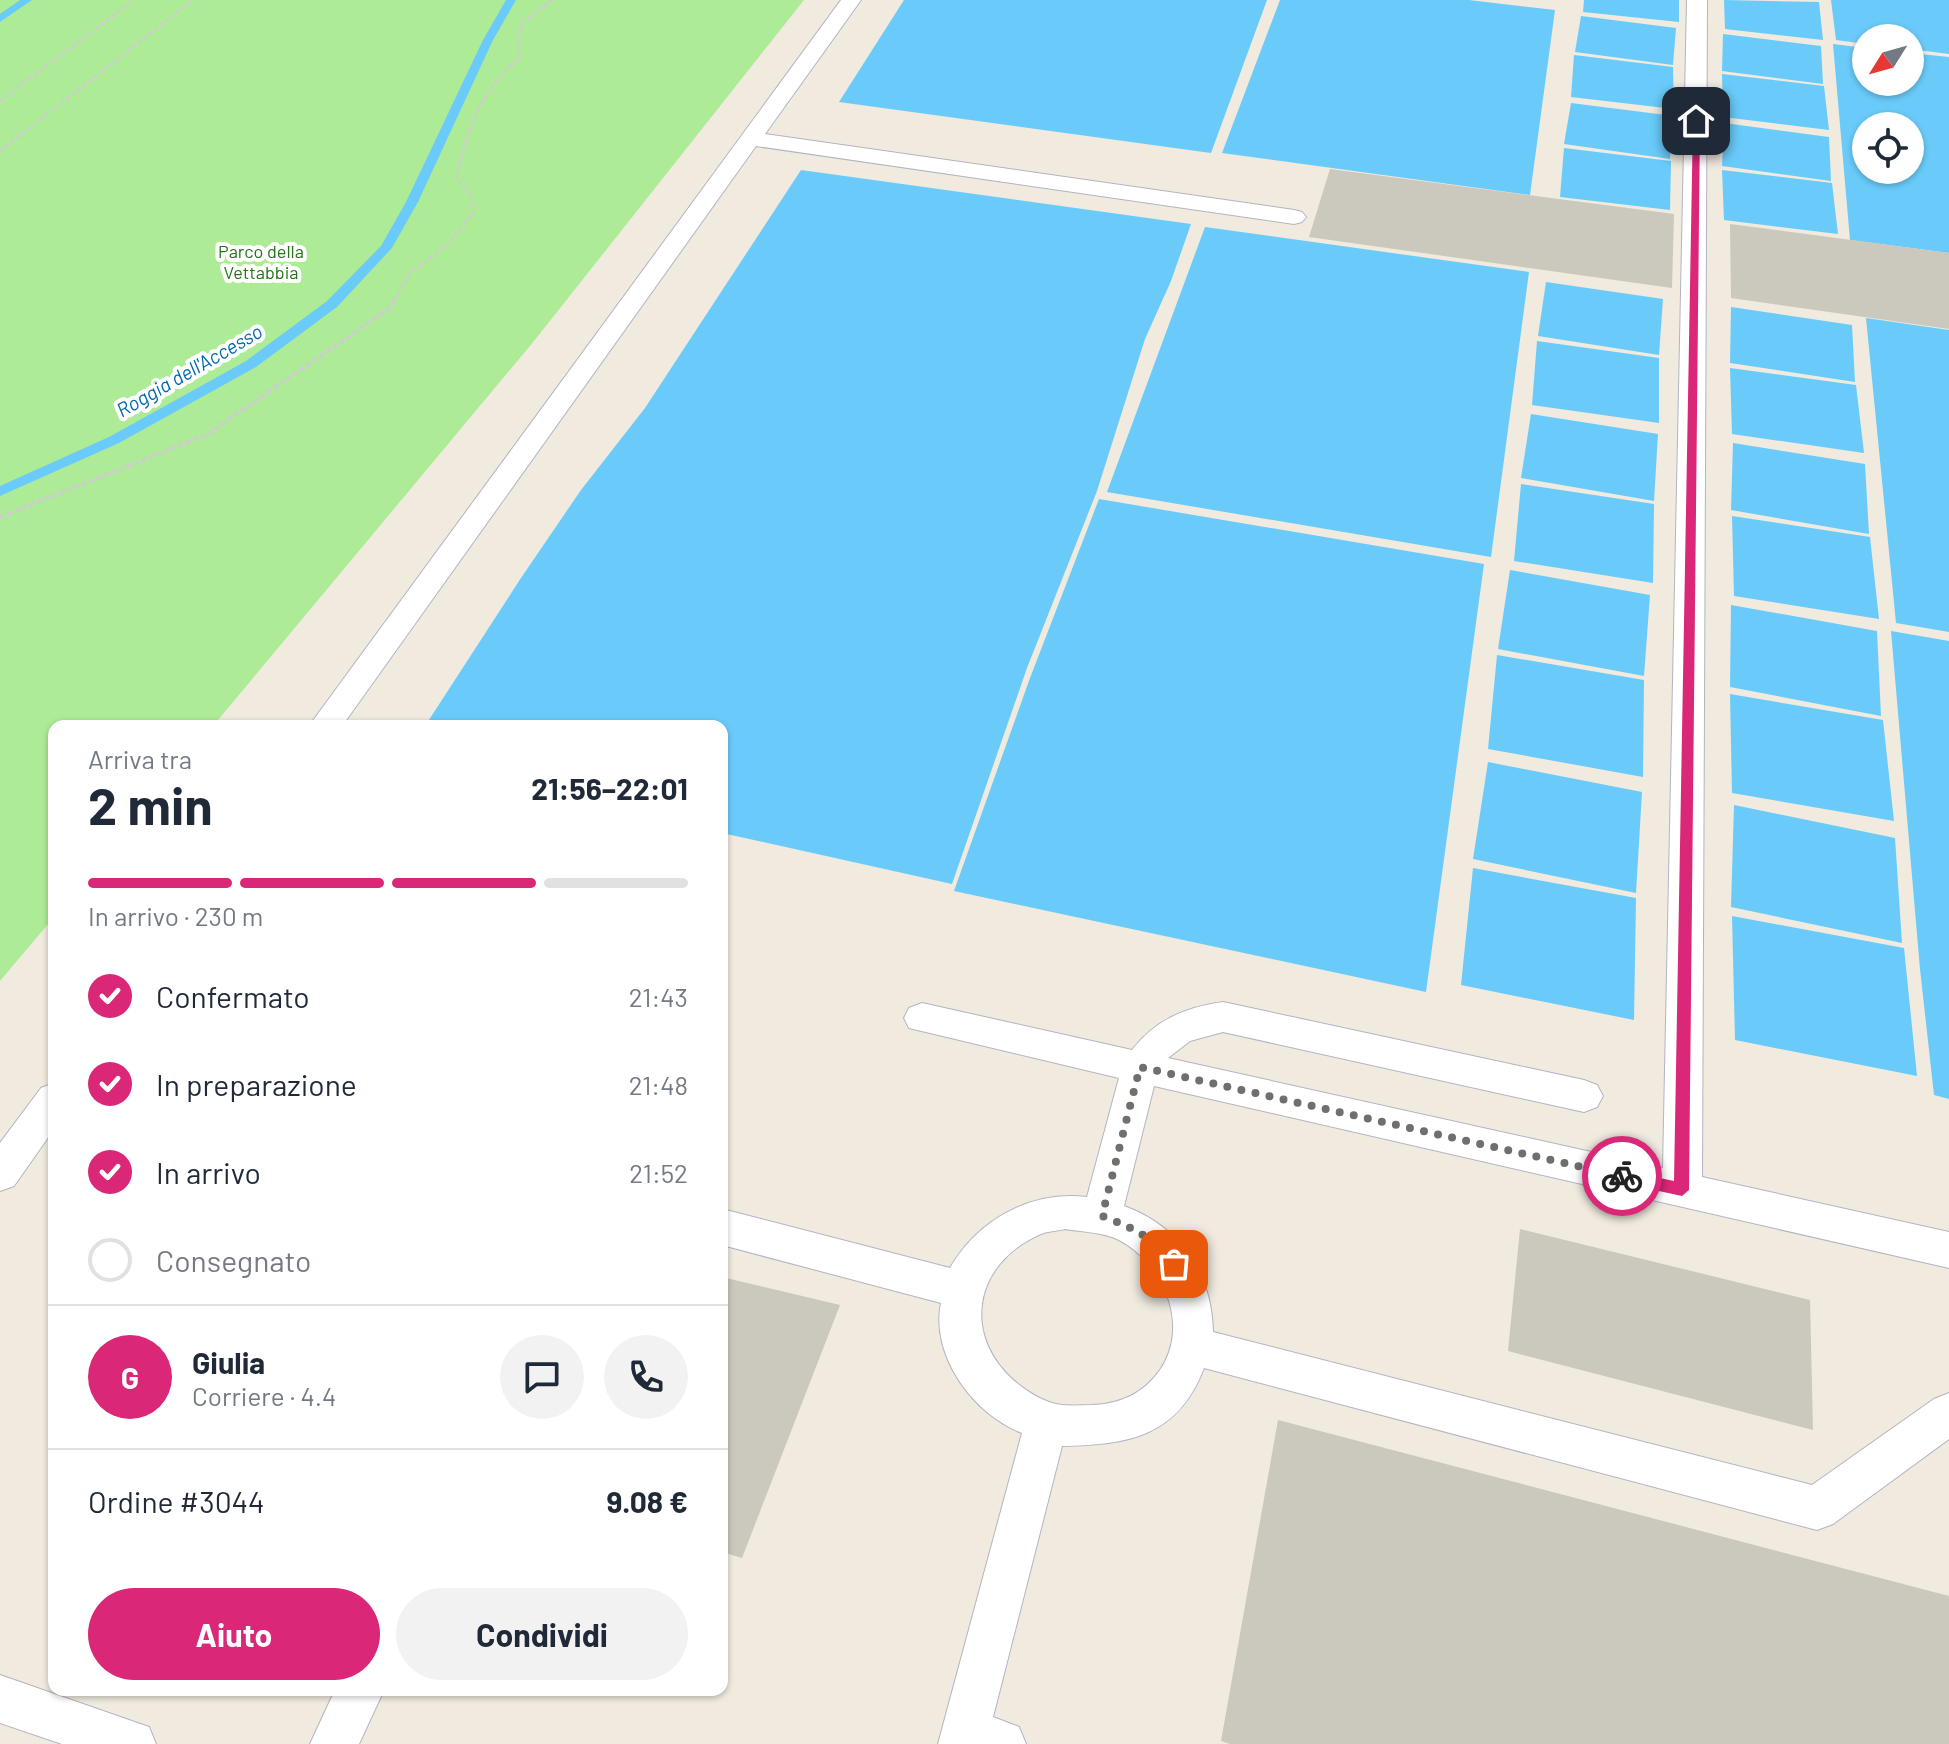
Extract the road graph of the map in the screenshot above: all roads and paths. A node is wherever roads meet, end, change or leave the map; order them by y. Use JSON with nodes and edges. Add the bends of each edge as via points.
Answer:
{"nodes":[{"id":1,"x":134,"y":0,"type":"edge"},
{"id":2,"x":193,"y":0,"type":"edge"},
{"id":3,"x":552,"y":0,"type":"edge"},
{"id":4,"x":851,"y":0,"type":"edge"},
{"id":5,"x":1697,"y":0,"type":"edge"},
{"id":6,"x":0,"y":101,"type":"edge"},
{"id":7,"x":751,"y":139,"type":"junction"},
{"id":8,"x":0,"y":151,"type":"edge"},
{"id":9,"x":1294,"y":217,"type":"dead end"},
{"id":10,"x":0,"y":517,"type":"edge"},
{"id":11,"x":329,"y":720,"type":"edge"},
{"id":12,"x":922,"y":1018,"type":"dead end"},
{"id":13,"x":1140,"y":1067,"type":"junction"},
{"id":14,"x":1584,"y":1096,"type":"dead end"},
{"id":15,"x":48,"y":1107,"type":"edge"},
{"id":16,"x":0,"y":1174,"type":"edge"},
{"id":17,"x":1682,"y":1190,"type":"junction"},
{"id":18,"x":1102,"y":1216,"type":"junction"},
{"id":19,"x":728,"y":1229,"type":"edge"},
{"id":20,"x":1949,"y":1250,"type":"edge"},
{"id":21,"x":962,"y":1290,"type":"junction"},
{"id":22,"x":1193,"y":1346,"type":"junction"},
{"id":23,"x":1949,"y":1413,"type":"edge"},
{"id":24,"x":1046,"y":1424,"type":"junction"},
{"id":25,"x":357,"y":1696,"type":"edge"},
{"id":26,"x":0,"y":1699,"type":"edge"},
{"id":27,"x":976,"y":1740,"type":"edge"},
{"id":28,"x":132,"y":1744,"type":"edge"},
{"id":29,"x":334,"y":1744,"type":"edge"}],
"edges":[{"from":1,"to":6,"type":"path"},
{"from":2,"to":8,"type":"path"},
{"from":3,"to":10,"type":"path","via":[[522,23],[520,58],[500,71],[475,108],[456,179],[469,191],[474,212],[447,245],[409,274],[390,308],[206,435]]},
{"from":4,"to":7,"type":"lane"},
{"from":5,"to":17,"type":"lane"},
{"from":7,"to":9,"type":"lane"},
{"from":7,"to":11,"type":"lane"},
{"from":12,"to":13,"type":"lane"},
{"from":13,"to":14,"type":"lane","via":[[1177,1030],[1223,1017]]},
{"from":13,"to":17,"type":"lane"},
{"from":13,"to":18,"type":"lane"},
{"from":15,"to":16,"type":"lane"},
{"from":17,"to":20,"type":"lane"},
{"from":18,"to":21,"type":"lane","via":[[1065,1212],[1031,1219],[1000,1236],[977,1260]]},
{"from":18,"to":22,"type":"lane","via":[[1135,1228],[1163,1250],[1184,1279],[1193,1312]]},
{"from":19,"to":21,"type":"lane"},
{"from":21,"to":24,"type":"lane","via":[[959,1323],[966,1356],[984,1386],[1012,1409]]},
{"from":22,"to":23,"type":"lane","via":[[1817,1508]]},
{"from":22,"to":24,"type":"lane","via":[[1179,1378],[1156,1405],[1123,1423],[1085,1429]]},
{"from":24,"to":27,"type":"lane"},
{"from":25,"to":29,"type":"lane"},
{"from":26,"to":28,"type":"lane"}]}
